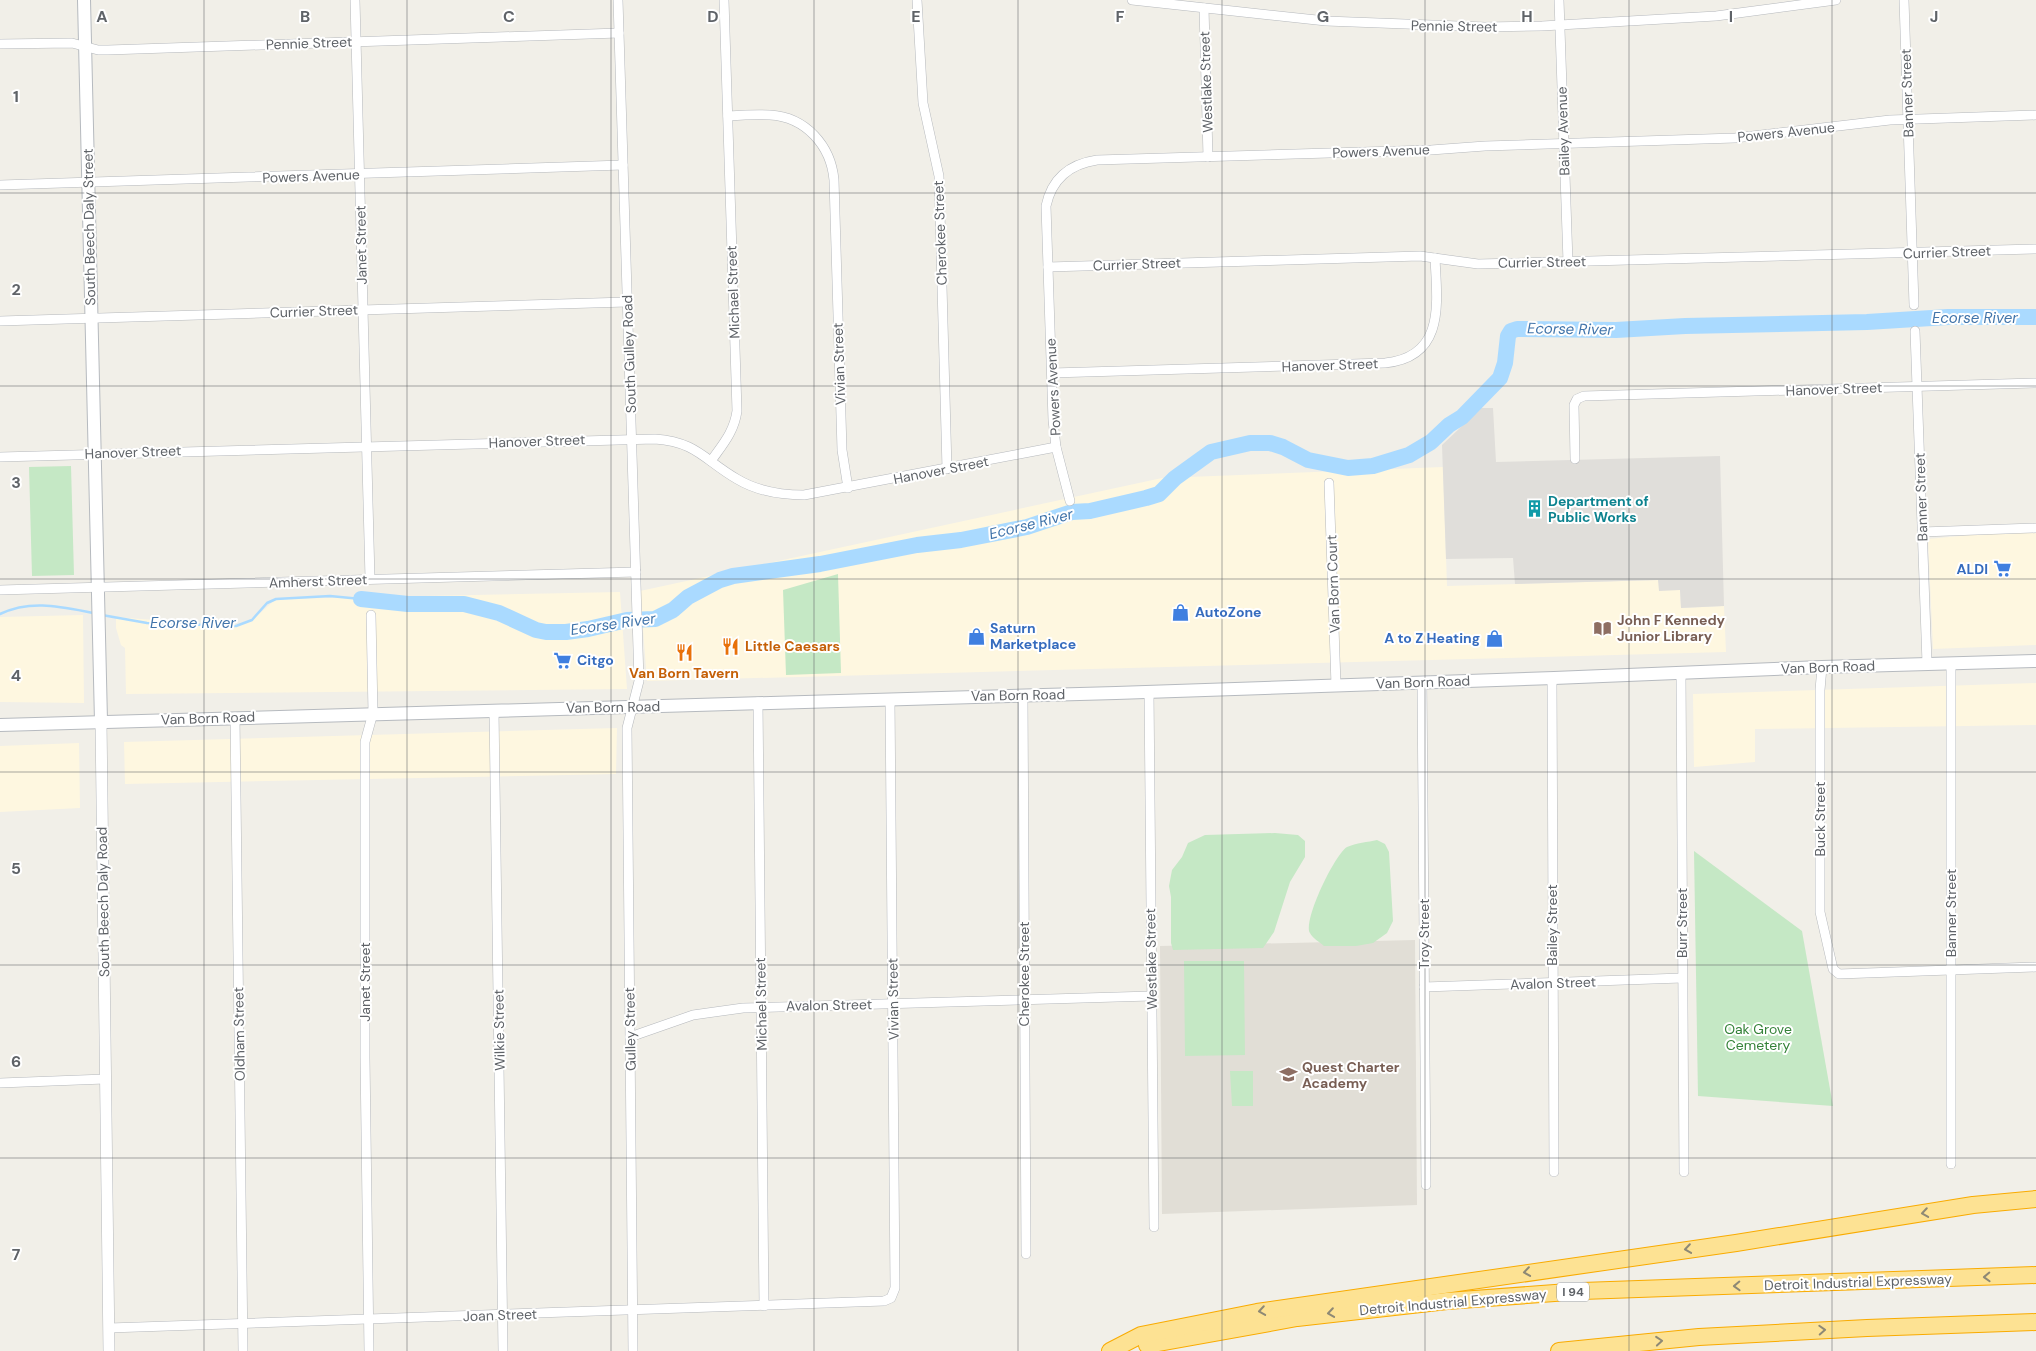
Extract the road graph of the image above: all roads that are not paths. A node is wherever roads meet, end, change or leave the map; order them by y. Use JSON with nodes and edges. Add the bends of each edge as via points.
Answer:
{"nodes":[{"id":1,"x":84,"y":0,"type":"edge"},
{"id":2,"x":355,"y":0,"type":"edge"},
{"id":3,"x":618,"y":0,"type":"edge"},
{"id":4,"x":724,"y":0,"type":"edge"},
{"id":5,"x":918,"y":0,"type":"edge"},
{"id":6,"x":1132,"y":0,"type":"edge"},
{"id":7,"x":1559,"y":0,"type":"edge"},
{"id":8,"x":1836,"y":0,"type":"edge"},
{"id":9,"x":1904,"y":0,"type":"edge"},
{"id":10,"x":1154,"y":1,"type":"edge"},
{"id":11,"x":1204,"y":8,"type":"junction"},
{"id":12,"x":1560,"y":24,"type":"junction"},
{"id":13,"x":619,"y":33,"type":"junction"},
{"id":14,"x":356,"y":42,"type":"junction"},
{"id":15,"x":0,"y":44,"type":"edge"},
{"id":16,"x":86,"y":47,"type":"junction"},
{"id":17,"x":728,"y":116,"type":"junction"},
{"id":18,"x":2036,"y":116,"type":"edge"},
{"id":19,"x":1907,"y":119,"type":"junction"},
{"id":20,"x":1564,"y":144,"type":"junction"},
{"id":21,"x":1208,"y":156,"type":"junction"},
{"id":22,"x":623,"y":165,"type":"junction"},
{"id":23,"x":359,"y":175,"type":"junction"},
{"id":24,"x":89,"y":182,"type":"junction"},
{"id":25,"x":0,"y":186,"type":"edge"},
{"id":26,"x":2036,"y":249,"type":"edge"},
{"id":27,"x":1913,"y":251,"type":"junction"},
{"id":28,"x":1435,"y":258,"type":"junction"},
{"id":29,"x":1568,"y":262,"type":"junction"},
{"id":30,"x":1048,"y":267,"type":"junction"},
{"id":31,"x":627,"y":302,"type":"junction"},
{"id":32,"x":1914,"y":305,"type":"dead end"},
{"id":33,"x":363,"y":310,"type":"junction"},
{"id":34,"x":91,"y":318,"type":"junction"},
{"id":35,"x":0,"y":321,"type":"edge"},
{"id":36,"x":1915,"y":331,"type":"dead end"},
{"id":37,"x":1052,"y":373,"type":"junction"},
{"id":38,"x":2036,"y":384,"type":"edge"},
{"id":39,"x":1918,"y":387,"type":"junction"},
{"id":40,"x":631,"y":438,"type":"junction"},
{"id":41,"x":366,"y":445,"type":"junction"},
{"id":42,"x":1056,"y":447,"type":"junction"},
{"id":43,"x":94,"y":453,"type":"junction"},
{"id":44,"x":0,"y":457,"type":"edge"},
{"id":45,"x":1576,"y":459,"type":"dead end"},
{"id":46,"x":711,"y":461,"type":"junction"},
{"id":47,"x":947,"y":469,"type":"junction"},
{"id":48,"x":1329,"y":483,"type":"dead end"},
{"id":49,"x":848,"y":488,"type":"junction"},
{"id":50,"x":1070,"y":501,"type":"dead end"},
{"id":51,"x":2036,"y":528,"type":"edge"},
{"id":52,"x":1922,"y":532,"type":"junction"},
{"id":53,"x":636,"y":572,"type":"junction"},
{"id":54,"x":370,"y":579,"type":"junction"},
{"id":55,"x":98,"y":587,"type":"junction"},
{"id":56,"x":0,"y":590,"type":"edge"},
{"id":57,"x":371,"y":615,"type":"dead end"},
{"id":58,"x":2036,"y":661,"type":"edge"},
{"id":59,"x":1927,"y":663,"type":"junction"},
{"id":60,"x":1951,"y":663,"type":"junction"},
{"id":61,"x":1822,"y":667,"type":"junction"},
{"id":62,"x":1681,"y":673,"type":"junction"},
{"id":63,"x":1552,"y":678,"type":"junction"},
{"id":64,"x":1422,"y":682,"type":"junction"},
{"id":65,"x":1336,"y":684,"type":"junction"},
{"id":66,"x":1149,"y":691,"type":"junction"},
{"id":67,"x":1023,"y":695,"type":"junction"},
{"id":68,"x":890,"y":699,"type":"junction"},
{"id":69,"x":758,"y":702,"type":"junction"},
{"id":70,"x":633,"y":707,"type":"junction"},
{"id":71,"x":494,"y":710,"type":"junction"},
{"id":72,"x":373,"y":713,"type":"junction"},
{"id":73,"x":235,"y":717,"type":"junction"},
{"id":74,"x":101,"y":721,"type":"junction"},
{"id":75,"x":0,"y":724,"type":"edge"},
{"id":76,"x":2036,"y":967,"type":"edge"},
{"id":77,"x":1951,"y":970,"type":"junction"},
{"id":78,"x":1682,"y":978,"type":"junction"},
{"id":79,"x":1552,"y":983,"type":"junction"},
{"id":80,"x":1424,"y":987,"type":"junction"},
{"id":81,"x":1152,"y":996,"type":"junction"},
{"id":82,"x":1024,"y":1000,"type":"junction"},
{"id":83,"x":893,"y":1004,"type":"junction"},
{"id":84,"x":762,"y":1007,"type":"junction"},
{"id":85,"x":630,"y":1038,"type":"junction"},
{"id":86,"x":105,"y":1079,"type":"junction"},
{"id":87,"x":0,"y":1083,"type":"edge"},
{"id":88,"x":1950,"y":1164,"type":"dead end"},
{"id":89,"x":1554,"y":1172,"type":"dead end"},
{"id":90,"x":1684,"y":1172,"type":"dead end"},
{"id":91,"x":1426,"y":1185,"type":"dead end"},
{"id":92,"x":2036,"y":1190,"type":"edge"},
{"id":93,"x":2036,"y":1199,"type":"edge"},
{"id":94,"x":1973,"y":1205,"type":"junction"},
{"id":95,"x":1154,"y":1227,"type":"dead end"},
{"id":96,"x":1026,"y":1254,"type":"dead end"},
{"id":97,"x":2036,"y":1275,"type":"edge"},
{"id":98,"x":891,"y":1298,"type":"joint"},
{"id":99,"x":764,"y":1306,"type":"junction"},
{"id":100,"x":633,"y":1310,"type":"junction"},
{"id":101,"x":502,"y":1315,"type":"junction"},
{"id":102,"x":368,"y":1320,"type":"junction"},
{"id":103,"x":2036,"y":1322,"type":"edge"},
{"id":104,"x":243,"y":1324,"type":"junction"},
{"id":105,"x":109,"y":1328,"type":"junction"},
{"id":106,"x":109,"y":1351,"type":"edge"},
{"id":107,"x":243,"y":1351,"type":"edge"},
{"id":108,"x":369,"y":1351,"type":"edge"},
{"id":109,"x":503,"y":1351,"type":"edge"},
{"id":110,"x":634,"y":1351,"type":"edge"},
{"id":111,"x":1110,"y":1351,"type":"edge"},
{"id":112,"x":1114,"y":1351,"type":"edge"},
{"id":113,"x":1559,"y":1351,"type":"edge"}],
"edges":[{"from":1,"to":16,"type":"main road","name":"South Beech Daly Street"},
{"from":2,"to":14,"type":"street","name":"Janet Street"},
{"from":3,"to":13,"type":"street","name":"South Gulley Road"},
{"from":4,"to":17,"type":"street","name":"Michael Street"},
{"from":5,"to":47,"type":"street","name":"Cherokee Street","via":[[923,103],[939,176]]},
{"from":6,"to":10,"type":"street","name":"Pennie Street"},
{"from":7,"to":12,"type":"street","name":"Bailey Avenue"},
{"from":8,"to":12,"type":"street","name":"Pennie Street","via":[[1716,16]]},
{"from":9,"to":19,"type":"street","name":"Banner Street"},
{"from":10,"to":11,"type":"street","name":"Pennie Street"},
{"from":11,"to":12,"type":"street","name":"Pennie Street","via":[[1326,21],[1431,26]]},
{"from":11,"to":21,"type":"street","name":"Westlake Street"},
{"from":12,"to":20,"type":"street","name":"Bailey Avenue"},
{"from":13,"to":14,"type":"street","name":"Pennie Street"},
{"from":13,"to":22,"type":"street","name":"South Gulley Road"},
{"from":14,"to":16,"type":"street","name":"Pennie Street","via":[[108,50]]},
{"from":14,"to":23,"type":"street","name":"Janet Street"},
{"from":15,"to":16,"type":"street","name":"Pennie Street","via":[[72,43]]},
{"from":16,"to":24,"type":"main road","name":"South Beech Daly Street"},
{"from":17,"to":46,"type":"street","name":"Michael Street","via":[[737,411],[730,436]]},
{"from":17,"to":49,"type":"street","name":"Vivian Street","via":[[781,116],[800,124],[824,148],[833,172],[842,441]]},
{"from":18,"to":19,"type":"street","name":"Powers Avenue"},
{"from":19,"to":20,"type":"street","name":"Powers Avenue","via":[[1734,138]]},
{"from":19,"to":27,"type":"street","name":"Banner Street"},
{"from":20,"to":21,"type":"street","name":"Powers Avenue"},
{"from":20,"to":29,"type":"street","name":"Bailey Avenue"},
{"from":21,"to":30,"type":"street","name":"Powers Avenue","via":[[1098,160],[1066,170],[1048,199]]},
{"from":22,"to":23,"type":"street","name":"Powers Avenue"},
{"from":22,"to":31,"type":"street","name":"South Gulley Road"},
{"from":23,"to":24,"type":"street","name":"Powers Avenue"},
{"from":23,"to":33,"type":"street","name":"Janet Street"},
{"from":24,"to":25,"type":"street","name":"Powers Avenue"},
{"from":24,"to":34,"type":"main road","name":"South Beech Daly Street"},
{"from":26,"to":27,"type":"street","name":"Currier Street"},
{"from":27,"to":29,"type":"street","name":"Currier Street"},
{"from":27,"to":32,"type":"street","name":"Banner Street"},
{"from":28,"to":29,"type":"street","name":"Currier Street","via":[[1478,264]]},
{"from":28,"to":30,"type":"street","name":"Currier Street"},
{"from":28,"to":37,"type":"street","name":"Hanover Street","via":[[1437,310],[1434,326],[1420,348],[1399,361]]},
{"from":30,"to":37,"type":"street","name":"Powers Avenue"},
{"from":31,"to":33,"type":"street","name":"Currier Street"},
{"from":31,"to":40,"type":"street","name":"South Gulley Road"},
{"from":33,"to":34,"type":"street","name":"Currier Street"},
{"from":33,"to":41,"type":"street","name":"Janet Street"},
{"from":34,"to":35,"type":"street","name":"Currier Street"},
{"from":34,"to":43,"type":"main road","name":"South Beech Daly Street"},
{"from":36,"to":39,"type":"street","name":"Banner Street"},
{"from":37,"to":42,"type":"street","name":"Powers Avenue"},
{"from":38,"to":39,"type":"street","name":"Hanover Street"},
{"from":39,"to":45,"type":"street","name":"Hanover Street","via":[[1584,396],[1576,399],[1574,408]]},
{"from":39,"to":52,"type":"street","name":"Banner Street"},
{"from":40,"to":41,"type":"street","name":"Hanover Street"},
{"from":40,"to":46,"type":"street","name":"Hanover Street","via":[[676,442]]},
{"from":40,"to":53,"type":"street","name":"South Gulley Road"},
{"from":41,"to":43,"type":"street","name":"Hanover Street"},
{"from":41,"to":54,"type":"street","name":"Janet Street"},
{"from":42,"to":47,"type":"street","name":"Hanover Street"},
{"from":42,"to":50,"type":"street","name":"Powers Avenue"},
{"from":43,"to":44,"type":"street","name":"Hanover Street"},
{"from":43,"to":55,"type":"main road","name":"South Beech Daly Road"},
{"from":46,"to":49,"type":"street","name":"Hanover Street","via":[[739,481],[772,493],[804,495]]},
{"from":47,"to":49,"type":"street","name":"Hanover Street"},
{"from":48,"to":65,"type":"street","name":"Van Born Court"},
{"from":51,"to":52,"type":"street"},
{"from":52,"to":59,"type":"street","name":"Banner Street"},
{"from":53,"to":54,"type":"street","name":"Amherst Street"},
{"from":53,"to":70,"type":"street","name":"South Gulley Road","via":[[639,681]]},
{"from":54,"to":55,"type":"street","name":"Amherst Street"},
{"from":55,"to":56,"type":"street","name":"Amherst Street"},
{"from":55,"to":74,"type":"main road","name":"South Beech Daly Road"},
{"from":57,"to":72,"type":"street","name":"Janet Street"},
{"from":58,"to":60,"type":"main road","name":"Van Born Road"},
{"from":59,"to":60,"type":"main road","name":"Van Born Road"},
{"from":59,"to":61,"type":"main road","name":"Van Born Road"},
{"from":60,"to":77,"type":"street","name":"Banner Street"},
{"from":61,"to":62,"type":"main road","name":"Van Born Road"},
{"from":61,"to":77,"type":"street","name":"Buck Street","via":[[1820,912],[1833,970],[1839,974]]},
{"from":62,"to":63,"type":"main road","name":"Van Born Road"},
{"from":62,"to":78,"type":"street","name":"Burr Street"},
{"from":63,"to":64,"type":"main road","name":"Van Born Road"},
{"from":63,"to":79,"type":"street","name":"Bailey Street"},
{"from":64,"to":65,"type":"main road","name":"Van Born Road"},
{"from":64,"to":80,"type":"street","name":"Troy Street"},
{"from":65,"to":66,"type":"main road","name":"Van Born Road"},
{"from":66,"to":67,"type":"main road","name":"Van Born Road"},
{"from":66,"to":81,"type":"street","name":"Westlake Street"},
{"from":67,"to":68,"type":"main road","name":"Van Born Road"},
{"from":67,"to":82,"type":"street","name":"Cherokee Street"},
{"from":68,"to":69,"type":"main road","name":"Van Born Road"},
{"from":68,"to":83,"type":"street","name":"Vivian Street"},
{"from":69,"to":70,"type":"main road","name":"Van Born Road"},
{"from":69,"to":84,"type":"street","name":"Michael Street"},
{"from":70,"to":71,"type":"main road","name":"Van Born Road"},
{"from":70,"to":85,"type":"street","name":"Gulley Street","via":[[627,728]]},
{"from":71,"to":72,"type":"main road","name":"Van Born Road"},
{"from":71,"to":101,"type":"street","name":"Wilkie Street"},
{"from":72,"to":73,"type":"main road","name":"Van Born Road"},
{"from":72,"to":102,"type":"street","name":"Janet Street","via":[[365,742]]},
{"from":73,"to":74,"type":"main road","name":"Van Born Road"},
{"from":73,"to":104,"type":"street","name":"Oldham Street"},
{"from":74,"to":75,"type":"main road","name":"Van Born Road"},
{"from":74,"to":86,"type":"street","name":"South Beech Daly Road"},
{"from":76,"to":77,"type":"street"},
{"from":77,"to":88,"type":"street","name":"Banner Street"},
{"from":78,"to":79,"type":"street","name":"Avalon Street"},
{"from":78,"to":90,"type":"street","name":"Burr Street"},
{"from":79,"to":80,"type":"street","name":"Avalon Street"},
{"from":79,"to":89,"type":"street","name":"Bailey Street"},
{"from":80,"to":91,"type":"street","name":"Troy Street"},
{"from":81,"to":82,"type":"street","name":"Avalon Street"},
{"from":81,"to":95,"type":"street","name":"Westlake Street"},
{"from":82,"to":83,"type":"street","name":"Avalon Street"},
{"from":82,"to":96,"type":"street","name":"Cherokee Street"},
{"from":83,"to":84,"type":"street","name":"Avalon Street"},
{"from":83,"to":98,"type":"street","name":"Vivian Street","via":[[895,1288]]},
{"from":84,"to":85,"type":"street","name":"Avalon Street","via":[[693,1015]]},
{"from":84,"to":99,"type":"street","name":"Michael Street"},
{"from":85,"to":100,"type":"street","name":"Gulley Street"},
{"from":86,"to":87,"type":"street"},
{"from":86,"to":105,"type":"street","name":"South Beech Daly Road"},
{"from":92,"to":94,"type":"highway"},
{"from":93,"to":94,"type":"highway"},
{"from":94,"to":111,"type":"highway","one_way":true,"via":[[1736,1243],[1257,1312],[1141,1335]]},
{"from":97,"to":112,"type":"highway","name":"Detroit Industrial Expressway","number":"I 94","one_way":true,"via":[[1582,1291],[1447,1301],[1297,1318]]},
{"from":98,"to":99,"type":"street","name":"Joan Street","via":[[884,1301]]},
{"from":99,"to":100,"type":"street","name":"Joan Street"},
{"from":100,"to":101,"type":"street","name":"Joan Street"},
{"from":100,"to":110,"type":"street","name":"Gulley Street"},
{"from":101,"to":102,"type":"street","name":"Joan Street"},
{"from":101,"to":109,"type":"street","name":"Wilkie Street"},
{"from":102,"to":104,"type":"street","name":"Joan Street"},
{"from":102,"to":108,"type":"street","name":"Janet Street"},
{"from":113,"to":103,"type":"highway","one_way":true,"via":[[1709,1337]]},
{"from":104,"to":105,"type":"street","name":"Joan Street"},
{"from":104,"to":107,"type":"street","name":"Oldham Street"},
{"from":105,"to":106,"type":"street","name":"South Beech Daly Road"}]}
